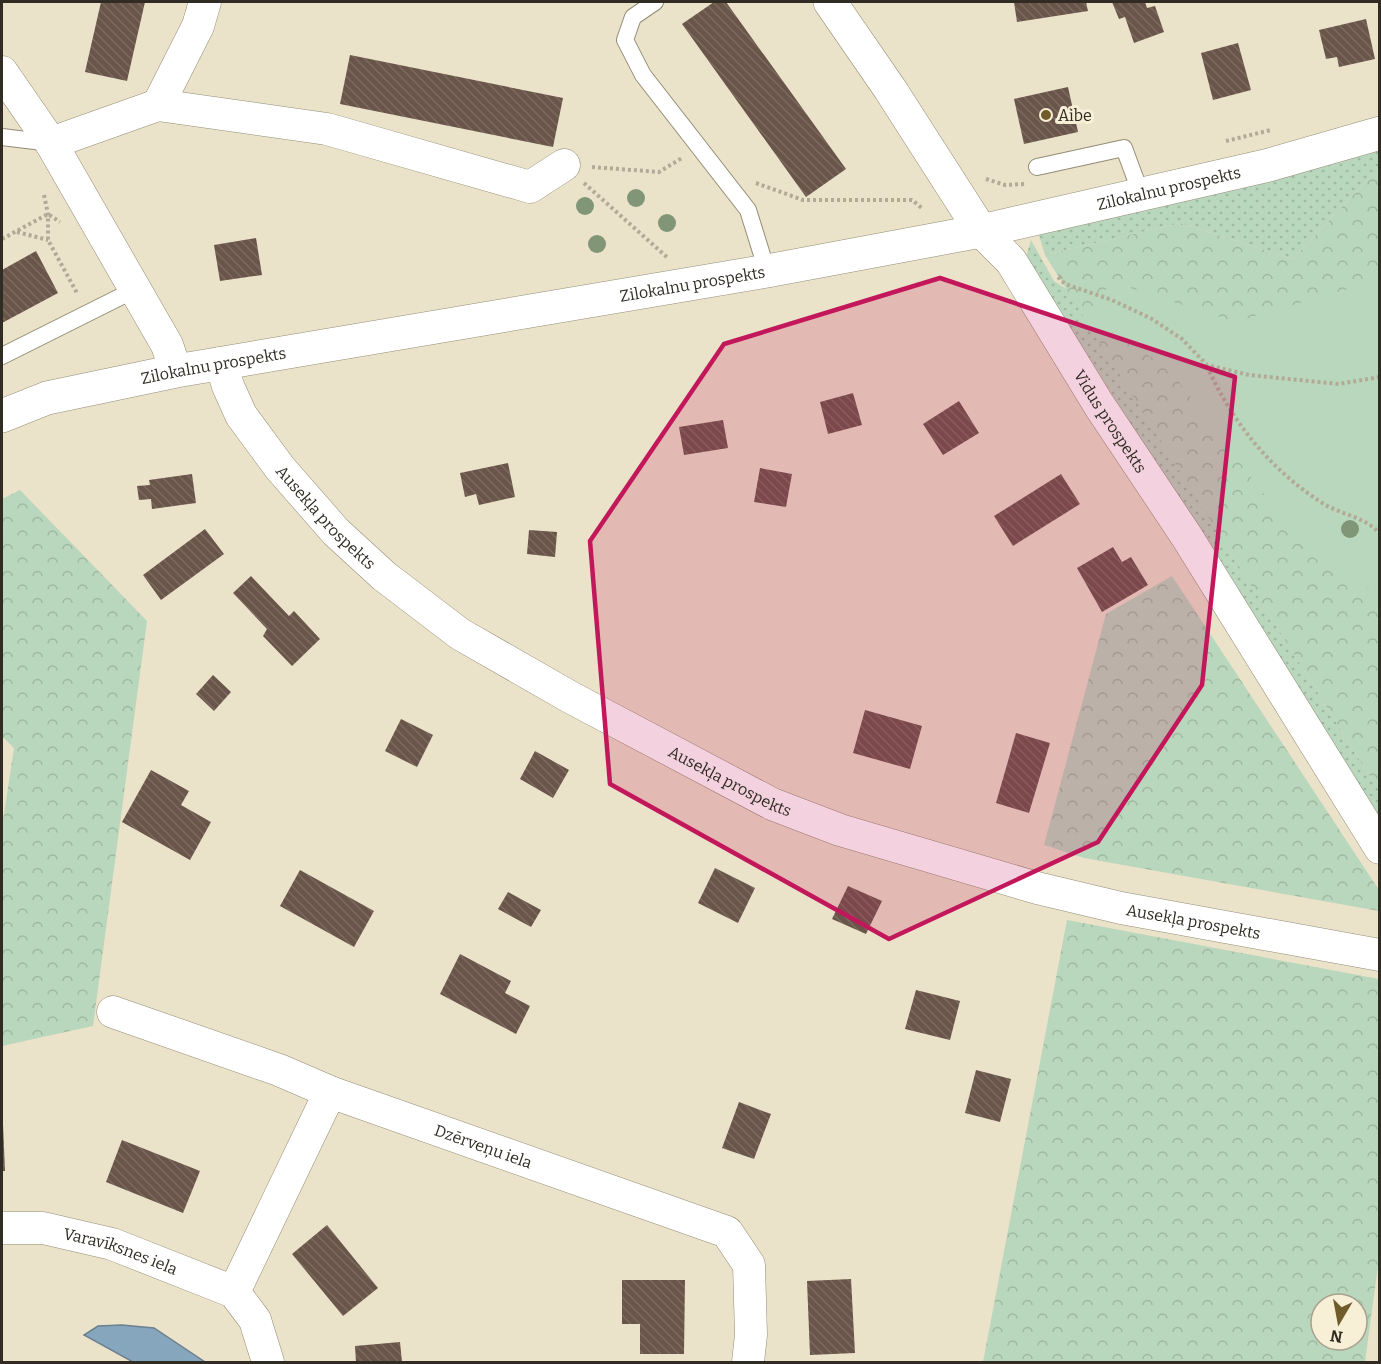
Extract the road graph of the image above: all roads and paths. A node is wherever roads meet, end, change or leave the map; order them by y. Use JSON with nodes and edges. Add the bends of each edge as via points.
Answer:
{"nodes":[{"id":1,"x":206,"y":2,"type":"edge"},
{"id":2,"x":655,"y":2,"type":"edge"},
{"id":3,"x":830,"y":2,"type":"edge"},
{"id":4,"x":2,"y":72,"type":"edge"},
{"id":5,"x":158,"y":105,"type":"junction"},
{"id":6,"x":1278,"y":128,"type":"dead end"},
{"id":7,"x":1380,"y":133,"type":"edge"},
{"id":8,"x":2,"y":137,"type":"edge"},
{"id":9,"x":51,"y":142,"type":"junction"},
{"id":10,"x":1222,"y":142,"type":"dead end"},
{"id":11,"x":700,"y":148,"type":"junction"},
{"id":12,"x":564,"y":165,"type":"junction"},
{"id":13,"x":1037,"y":167,"type":"dead end"},
{"id":14,"x":982,"y":174,"type":"dead end"},
{"id":15,"x":754,"y":182,"type":"dead end"},
{"id":16,"x":1031,"y":183,"type":"dead end"},
{"id":17,"x":44,"y":193,"type":"dead end"},
{"id":18,"x":1141,"y":194,"type":"junction"},
{"id":19,"x":923,"y":209,"type":"dead end"},
{"id":20,"x":48,"y":214,"type":"junction"},
{"id":21,"x":67,"y":226,"type":"dead end"},
{"id":22,"x":981,"y":231,"type":"junction"},
{"id":23,"x":15,"y":232,"type":"junction"},
{"id":24,"x":2,"y":240,"type":"edge"},
{"id":25,"x":48,"y":240,"type":"junction"},
{"id":26,"x":669,"y":258,"type":"dead end"},
{"id":27,"x":1051,"y":270,"type":"dead end"},
{"id":28,"x":767,"y":271,"type":"junction"},
{"id":29,"x":136,"y":289,"type":"junction"},
{"id":30,"x":88,"y":312,"type":"junction"},
{"id":31,"x":2,"y":356,"type":"edge"},
{"id":32,"x":221,"y":363,"type":"junction"},
{"id":33,"x":1207,"y":365,"type":"junction"},
{"id":34,"x":176,"y":371,"type":"junction"},
{"id":35,"x":1380,"y":377,"type":"edge"},
{"id":36,"x":2,"y":416,"type":"edge"},
{"id":37,"x":1380,"y":534,"type":"edge"},
{"id":38,"x":1380,"y":848,"type":"edge"},
{"id":39,"x":1380,"y":955,"type":"edge"},
{"id":40,"x":113,"y":1012,"type":"dead end"},
{"id":41,"x":330,"y":1092,"type":"junction"},
{"id":42,"x":2,"y":1228,"type":"edge"},
{"id":43,"x":234,"y":1292,"type":"junction"},
{"id":44,"x":268,"y":1362,"type":"edge"},
{"id":45,"x":748,"y":1362,"type":"edge"}],
"edges":[{"from":1,"to":5,"type":"street"},
{"from":2,"to":11,"type":"lane","via":[[633,17],[625,40],[643,75]]},
{"from":3,"to":22,"type":"main road","name":"Vidus prospekts"},
{"from":4,"to":9,"type":"street"},
{"from":5,"to":9,"type":"street"},
{"from":5,"to":12,"type":"street","via":[[327,129],[530,187]]},
{"from":6,"to":10,"type":"path"},
{"from":7,"to":18,"type":"main road","name":"Zilokalnu prospekts","via":[[1269,165]]},
{"from":8,"to":9,"type":"lane"},
{"from":9,"to":29,"type":"street"},
{"from":11,"to":12,"type":"path","via":[[659,172]]},
{"from":11,"to":28,"type":"lane","via":[[748,210]]},
{"from":12,"to":26,"type":"path"},
{"from":13,"to":18,"type":"lane","via":[[1124,147]]},
{"from":14,"to":16,"type":"path","via":[[987,181],[1005,185]]},
{"from":15,"to":19,"type":"path","via":[[803,200],[912,200]]},
{"from":17,"to":20,"type":"path"},
{"from":18,"to":22,"type":"main road","name":"Zilokalnu prospekts"},
{"from":20,"to":21,"type":"path"},
{"from":20,"to":23,"type":"path"},
{"from":20,"to":25,"type":"path"},
{"from":22,"to":28,"type":"main road","name":"Zilokalnu prospekts"},
{"from":22,"to":38,"type":"street","name":"Vidus prospekts","via":[[1011,261]]},
{"from":23,"to":24,"type":"path"},
{"from":23,"to":25,"type":"path"},
{"from":25,"to":30,"type":"path"},
{"from":27,"to":33,"type":"path","via":[[1065,284],[1152,319],[1182,339]]},
{"from":28,"to":32,"type":"main road","name":"Zilokalnu prospekts"},
{"from":29,"to":30,"type":"lane"},
{"from":29,"to":34,"type":"street","via":[[167,345]]},
{"from":30,"to":31,"type":"lane"},
{"from":32,"to":34,"type":"main road","name":"Zilokalnu prospekts"},
{"from":32,"to":39,"type":"street","name":"Ausekļa prospekts","via":[[241,415],[280,468],[336,532],[384,576],[460,634],[772,804],[840,830],[1037,888],[1132,910]]},
{"from":33,"to":35,"type":"path","via":[[1250,375],[1339,384]]},
{"from":33,"to":37,"type":"path","via":[[1238,423],[1277,469],[1325,504],[1359,518]]},
{"from":34,"to":36,"type":"main road","name":"Zilokalnu prospekts","via":[[47,398]]},
{"from":40,"to":41,"type":"street","name":"Dzērveņu iela","via":[[279,1070]]},
{"from":41,"to":43,"type":"street"},
{"from":41,"to":45,"type":"street","name":"Dzērveņu iela","via":[[727,1232],[749,1265]]},
{"from":42,"to":43,"type":"street","name":"Varavīksnes iela","via":[[43,1228],[112,1244]]},
{"from":43,"to":44,"type":"street","via":[[255,1320]]}]}
